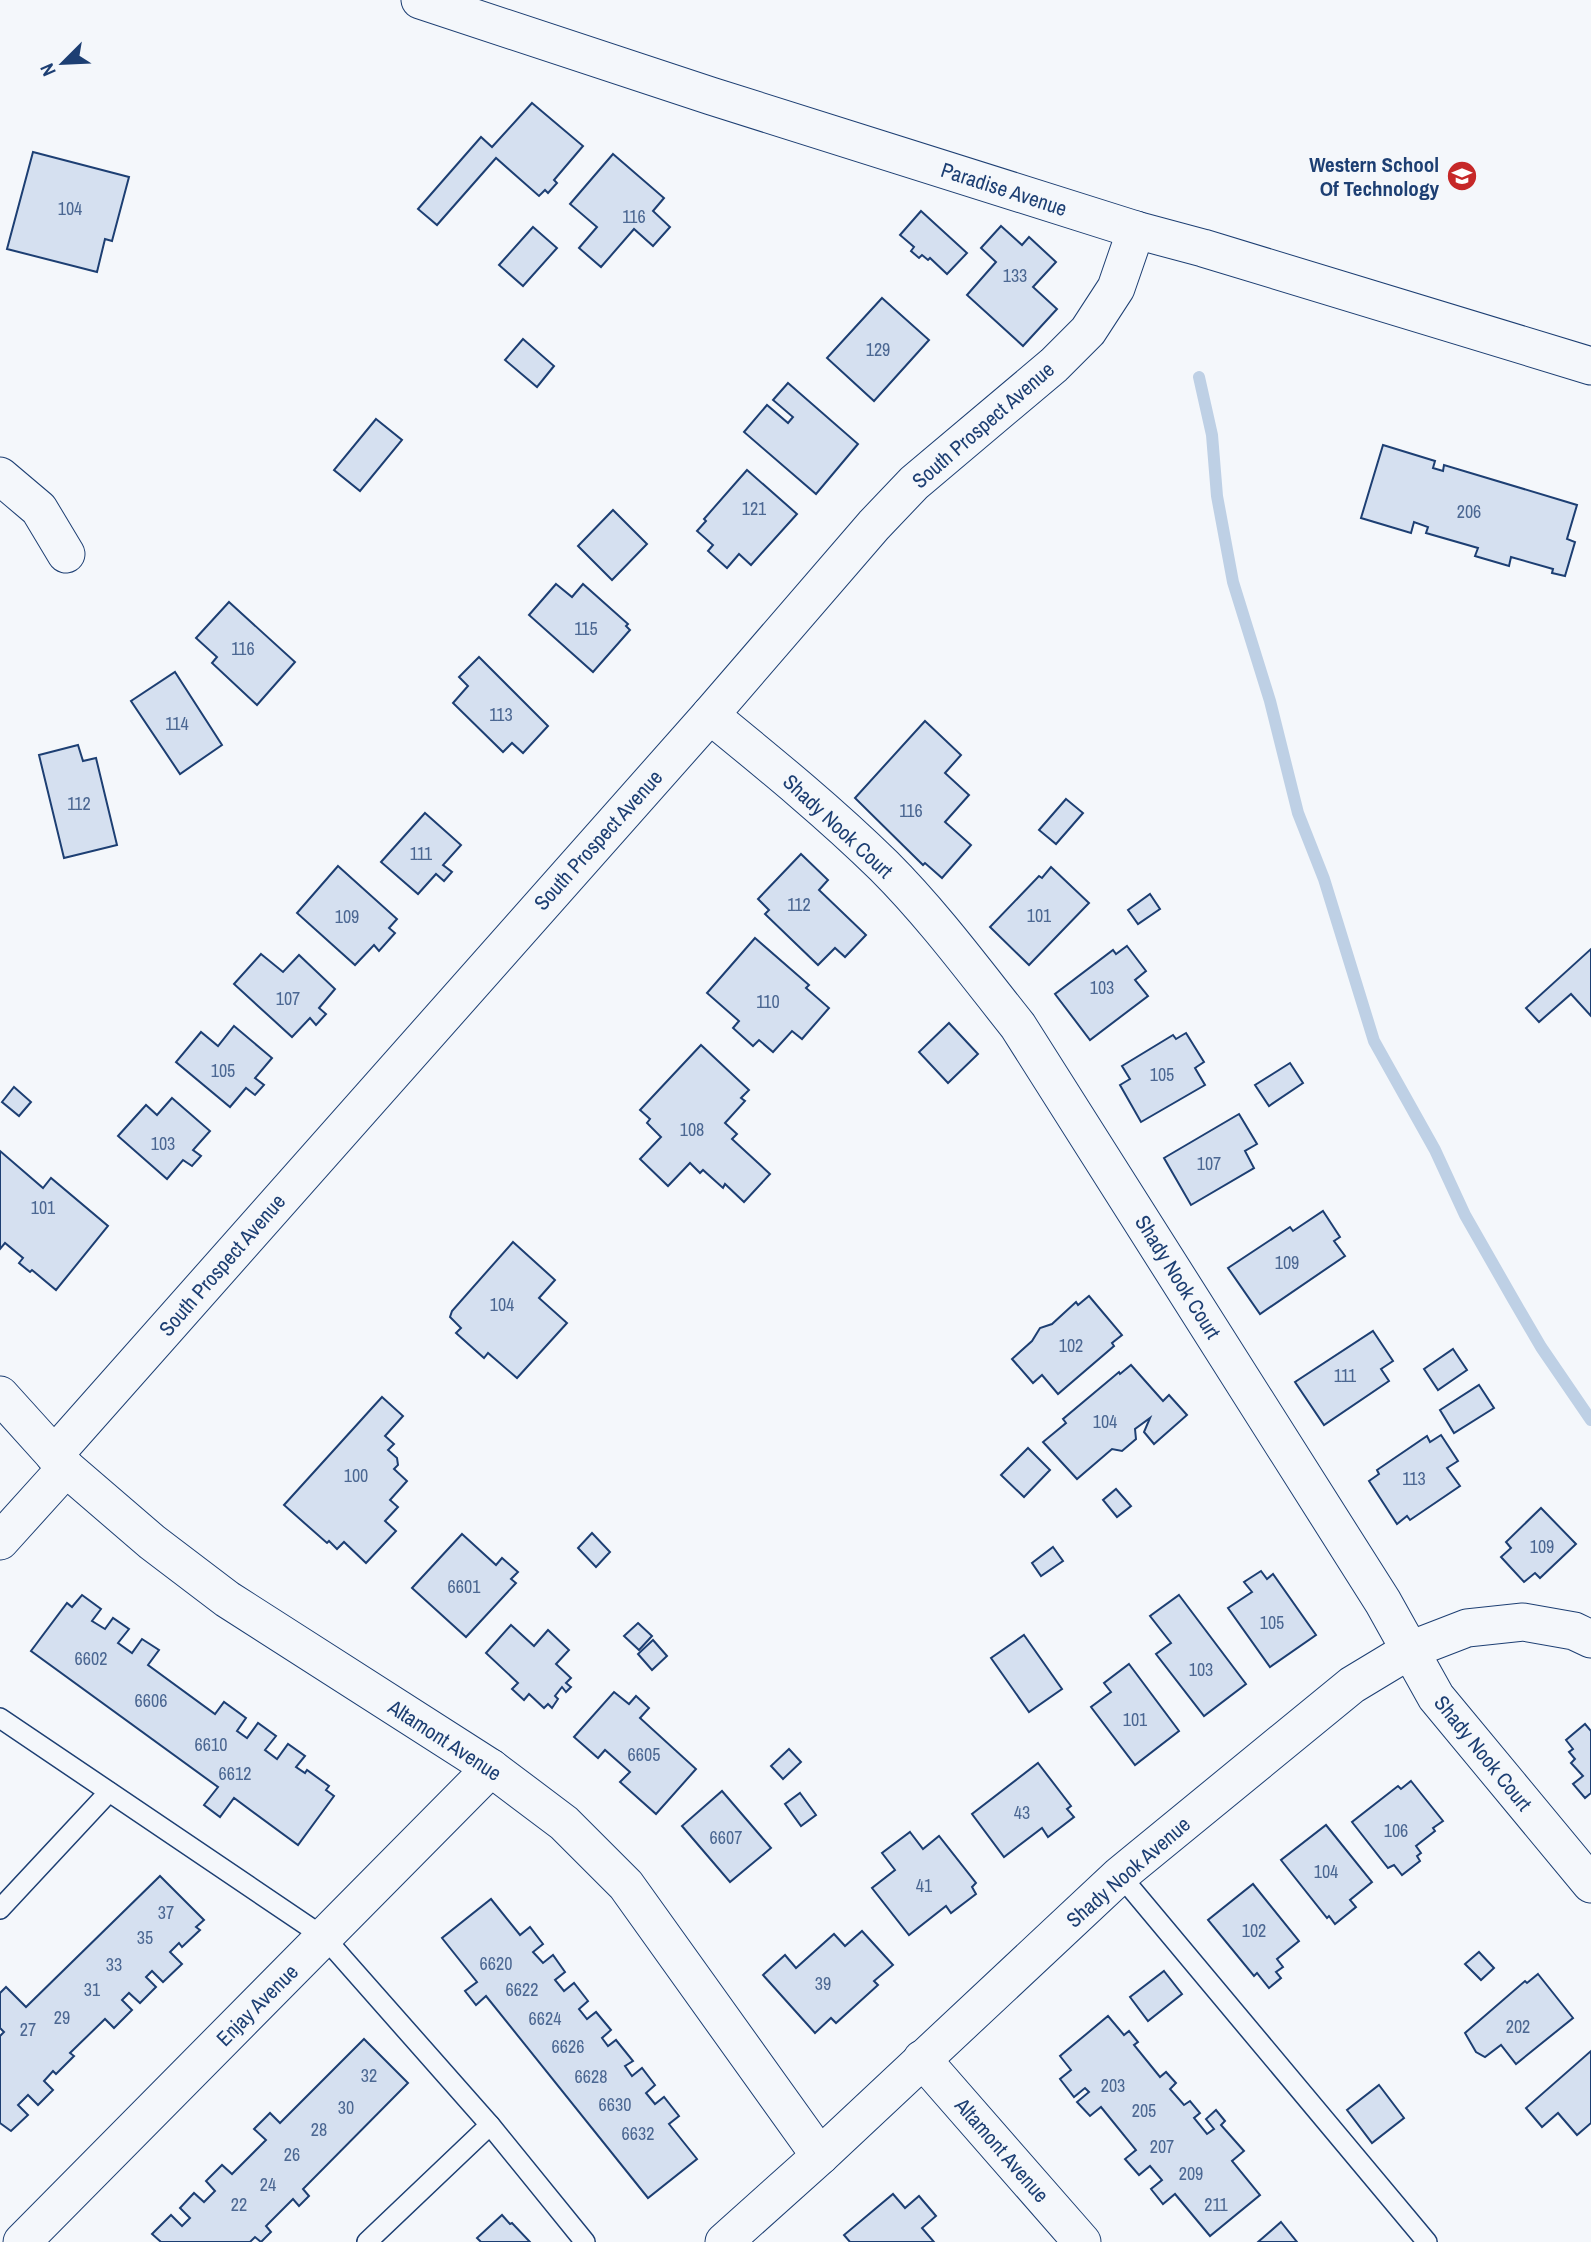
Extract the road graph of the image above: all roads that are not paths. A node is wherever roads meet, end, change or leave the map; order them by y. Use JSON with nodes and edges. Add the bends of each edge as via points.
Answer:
{"nodes":[{"id":1,"x":433,"y":2,"type":"edge"},
{"id":2,"x":1136,"y":230,"type":"junction"},
{"id":3,"x":1591,"y":366,"type":"edge"},
{"id":4,"x":0,"y":476,"type":"edge"},
{"id":5,"x":66,"y":554,"type":"dead end"},
{"id":6,"x":710,"y":715,"type":"junction"},
{"id":7,"x":0,"y":1395,"type":"edge"},
{"id":8,"x":60,"y":1461,"type":"junction"},
{"id":9,"x":0,"y":1541,"type":"edge"},
{"id":10,"x":1591,"y":1639,"type":"edge"},
{"id":11,"x":1410,"y":1650,"type":"junction"},
{"id":12,"x":0,"y":1718,"type":"edge"},
{"id":13,"x":491,"y":1768,"type":"junction"},
{"id":14,"x":109,"y":1792,"type":"junction"},
{"id":15,"x":1120,"y":1875,"type":"junction"},
{"id":16,"x":1591,"y":1884,"type":"edge"},
{"id":17,"x":0,"y":1909,"type":"edge"},
{"id":18,"x":324,"y":1937,"type":"junction"},
{"id":19,"x":922,"y":2059,"type":"junction"},
{"id":20,"x":490,"y":2125,"type":"junction"},
{"id":21,"x":820,"y":2156,"type":"junction"},
{"id":22,"x":732,"y":2239,"type":"edge"},
{"id":23,"x":22,"y":2242,"type":"edge"},
{"id":24,"x":367,"y":2242,"type":"edge"},
{"id":25,"x":585,"y":2242,"type":"edge"},
{"id":26,"x":1082,"y":2242,"type":"edge"},
{"id":27,"x":1427,"y":2242,"type":"edge"}],
"edges":[{"from":1,"to":2,"type":"street","name":"Paradise Avenue","via":[[711,96]]},
{"from":2,"to":3,"type":"street","name":"Paradise Avenue"},
{"from":2,"to":6,"type":"street","name":"South Prospect Avenue","via":[[1116,288],[1088,331],[914,483]]},
{"from":4,"to":5,"type":"street","via":[[39,509]]},
{"from":6,"to":8,"type":"street","name":"South Prospect Avenue"},
{"from":6,"to":11,"type":"street","name":"Shady Nook Court","via":[[808,794],[885,867],[950,939],[1018,1026]]},
{"from":7,"to":8,"type":"street","name":"Altamont Avenue"},
{"from":8,"to":9,"type":"street","name":"South Prospect Avenue"},
{"from":8,"to":13,"type":"street","name":"Altamont Avenue","via":[[152,1542],[228,1599]]},
{"from":10,"to":11,"type":"street","name":"Shady Nook Avenue","via":[[1574,1631],[1523,1622],[1466,1628]]},
{"from":11,"to":15,"type":"street","name":"Shady Nook Avenue","via":[[1352,1685]]},
{"from":11,"to":16,"type":"street","name":"Shady Nook Court","via":[[1436,1697]]},
{"from":12,"to":14,"type":"lane"},
{"from":13,"to":18,"type":"street","name":"Enjay Avenue"},
{"from":13,"to":21,"type":"street","name":"Altamont Avenue","via":[[564,1824],[626,1885]]},
{"from":14,"to":17,"type":"lane"},
{"from":14,"to":18,"type":"lane"},
{"from":15,"to":19,"type":"street","name":"Shady Nook Avenue"},
{"from":15,"to":27,"type":"lane"},
{"from":18,"to":20,"type":"lane"},
{"from":18,"to":23,"type":"street","name":"Enjay Avenue"},
{"from":19,"to":21,"type":"street","name":"Shady Nook Avenue"},
{"from":19,"to":26,"type":"street","name":"Altamont Avenue"},
{"from":20,"to":24,"type":"lane"},
{"from":20,"to":25,"type":"lane"},
{"from":21,"to":22,"type":"street","name":"Shady Nook Avenue"}]}
